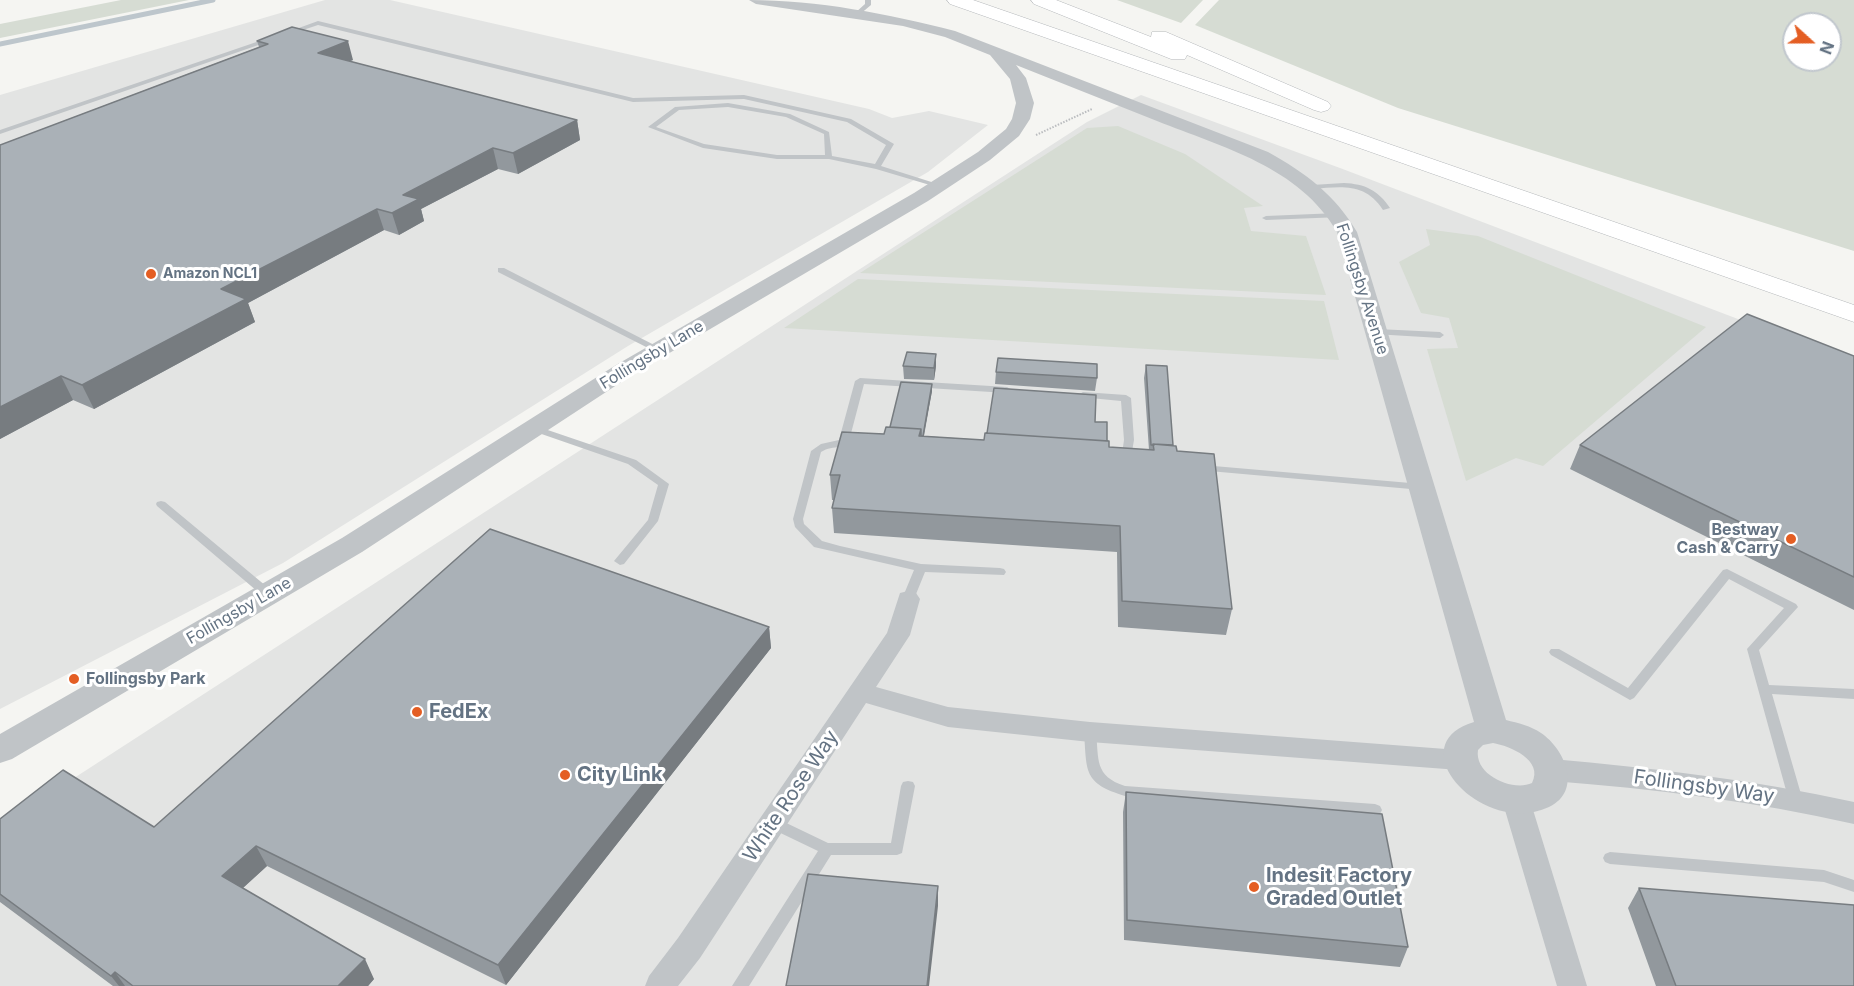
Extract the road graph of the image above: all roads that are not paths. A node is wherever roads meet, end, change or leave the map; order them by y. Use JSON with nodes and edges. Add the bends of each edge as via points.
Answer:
{"nodes":[{"id":1,"x":756,"y":0,"type":"edge"},
{"id":2,"x":868,"y":0,"type":"edge"},
{"id":3,"x":956,"y":0,"type":"edge"},
{"id":4,"x":1007,"y":0,"type":"edge"},
{"id":5,"x":1040,"y":0,"type":"edge"},
{"id":6,"x":1078,"y":0,"type":"edge"},
{"id":7,"x":857,"y":14,"type":"junction"},
{"id":8,"x":997,"y":54,"type":"junction"},
{"id":9,"x":1361,"y":123,"type":"junction"},
{"id":10,"x":1334,"y":131,"type":"junction"},
{"id":11,"x":0,"y":132,"type":"edge"},
{"id":12,"x":829,"y":157,"type":"junction"},
{"id":13,"x":877,"y":167,"type":"junction"},
{"id":14,"x":940,"y":186,"type":"junction"},
{"id":15,"x":1312,"y":187,"type":"junction"},
{"id":16,"x":1386,"y":208,"type":"dead end"},
{"id":17,"x":1338,"y":215,"type":"junction"},
{"id":18,"x":1266,"y":218,"type":"dead end"},
{"id":19,"x":501,"y":270,"type":"dead end"},
{"id":20,"x":1854,"y":294,"type":"edge"},
{"id":21,"x":1854,"y":314,"type":"edge"},
{"id":22,"x":1377,"y":332,"type":"junction"},
{"id":23,"x":1440,"y":335,"type":"dead end"},
{"id":24,"x":658,"y":350,"type":"junction"},
{"id":25,"x":1022,"y":391,"type":"edge"},
{"id":26,"x":1068,"y":394,"type":"edge"},
{"id":27,"x":533,"y":428,"type":"junction"},
{"id":28,"x":843,"y":443,"type":"junction"},
{"id":29,"x":866,"y":445,"type":"edge"},
{"id":30,"x":1114,"y":461,"type":"edge"},
{"id":31,"x":1188,"y":467,"type":"edge"},
{"id":32,"x":1423,"y":487,"type":"junction"},
{"id":33,"x":161,"y":504,"type":"dead end"},
{"id":34,"x":620,"y":561,"type":"dead end"},
{"id":35,"x":921,"y":568,"type":"junction"},
{"id":36,"x":1000,"y":572,"type":"dead end"},
{"id":37,"x":268,"y":594,"type":"junction"},
{"id":38,"x":908,"y":599,"type":"joint"},
{"id":39,"x":1555,"y":652,"type":"dead end"},
{"id":40,"x":1765,"y":689,"type":"junction"},
{"id":41,"x":861,"y":692,"type":"junction"},
{"id":42,"x":1854,"y":694,"type":"edge"},
{"id":43,"x":1493,"y":730,"type":"junction"},
{"id":44,"x":1090,"y":732,"type":"junction"},
{"id":45,"x":0,"y":750,"type":"edge"},
{"id":46,"x":1460,"y":760,"type":"junction"},
{"id":47,"x":1552,"y":771,"type":"junction"},
{"id":48,"x":908,"y":786,"type":"dead end"},
{"id":49,"x":1516,"y":800,"type":"junction"},
{"id":50,"x":1796,"y":801,"type":"junction"},
{"id":51,"x":1375,"y":810,"type":"dead end"},
{"id":52,"x":1854,"y":813,"type":"edge"},
{"id":53,"x":773,"y":823,"type":"junction"},
{"id":54,"x":827,"y":849,"type":"junction"},
{"id":55,"x":1610,"y":858,"type":"dead end"},
{"id":56,"x":1854,"y":886,"type":"edge"},
{"id":57,"x":660,"y":986,"type":"edge"},
{"id":58,"x":740,"y":986,"type":"edge"},
{"id":59,"x":1572,"y":986,"type":"edge"}],
"edges":[{"from":1,"to":7,"type":"street","name":"Follingsby Lane"},
{"from":2,"to":7,"type":"lane","via":[[868,5]]},
{"from":3,"to":10,"type":"highway"},
{"from":4,"to":10,"type":"highway"},
{"from":5,"to":9,"type":"highway"},
{"from":6,"to":9,"type":"highway"},
{"from":7,"to":8,"type":"street","name":"Follingsby Lane","via":[[931,28]]},
{"from":8,"to":14,"type":"street","name":"Follingsby Lane","via":[[1023,89],[1021,119],[1000,144]]},
{"from":8,"to":15,"type":"street","name":"Follingsby Avenue","via":[[1262,156]]},
{"from":9,"to":20,"type":"highway"},
{"from":10,"to":21,"type":"highway"},
{"from":11,"to":13,"type":"lane","via":[[318,23],[633,100],[744,97],[849,120],[890,144]]},
{"from":12,"to":12,"type":"lane","via":[[777,157],[703,146],[651,127],[677,108],[728,105],[788,115],[827,133]]},
{"from":12,"to":13,"type":"lane"},
{"from":13,"to":14,"type":"lane"},
{"from":14,"to":24,"type":"street","name":"Follingsby Lane"},
{"from":15,"to":16,"type":"lane","via":[[1366,187],[1381,198]]},
{"from":15,"to":17,"type":"street","name":"Follingsby Avenue"},
{"from":17,"to":18,"type":"lane"},
{"from":17,"to":22,"type":"street","name":"Follingsby Avenue","via":[[1347,232]]},
{"from":19,"to":24,"type":"lane"},
{"from":22,"to":23,"type":"lane"},
{"from":22,"to":32,"type":"street","name":"Follingsby Avenue"},
{"from":24,"to":27,"type":"street","name":"Follingsby Lane"},
{"from":25,"to":28,"type":"lane","via":[[860,381]]},
{"from":26,"to":30,"type":"lane","via":[[1126,398],[1131,462]]},
{"from":27,"to":34,"type":"lane","via":[[632,462],[664,484],[653,521]]},
{"from":27,"to":37,"type":"street","name":"Follingsby Lane","via":[[352,545]]},
{"from":28,"to":29,"type":"lane"},
{"from":28,"to":35,"type":"lane","via":[[823,445],[816,451],[799,525],[818,544]]},
{"from":31,"to":32,"type":"lane"},
{"from":32,"to":43,"type":"street","name":"Follingsby Avenue"},
{"from":33,"to":37,"type":"lane"},
{"from":35,"to":36,"type":"lane"},
{"from":35,"to":38,"type":"lane"},
{"from":37,"to":45,"type":"street","name":"Follingsby Lane"},
{"from":38,"to":41,"type":"street","name":"White Rose Way","via":[[898,635]]},
{"from":39,"to":40,"type":"lane","via":[[1630,695],[1727,573],[1792,607],[1754,649]]},
{"from":40,"to":42,"type":"lane"},
{"from":40,"to":50,"type":"lane"},
{"from":41,"to":44,"type":"street","via":[[948,717]]},
{"from":41,"to":53,"type":"street","name":"White Rose Way"},
{"from":43,"to":46,"type":"street","via":[[1479,731],[1466,738],[1459,749]]},
{"from":43,"to":47,"type":"street","via":[[1528,741],[1543,753]]},
{"from":44,"to":46,"type":"street"},
{"from":44,"to":51,"type":"lane","via":[[1095,775],[1106,786],[1125,791]]},
{"from":46,"to":49,"type":"street","via":[[1468,776],[1482,788]]},
{"from":47,"to":49,"type":"street","via":[[1547,791],[1535,799]]},
{"from":47,"to":50,"type":"street","name":"Follingsby Way","via":[[1655,778]]},
{"from":48,"to":54,"type":"lane","via":[[897,849]]},
{"from":49,"to":59,"type":"street"},
{"from":50,"to":52,"type":"street","name":"Follingsby Way"},
{"from":53,"to":54,"type":"lane"},
{"from":53,"to":57,"type":"street","name":"White Rose Way"},
{"from":54,"to":58,"type":"lane"},
{"from":55,"to":56,"type":"lane","via":[[1824,876]]}]}
